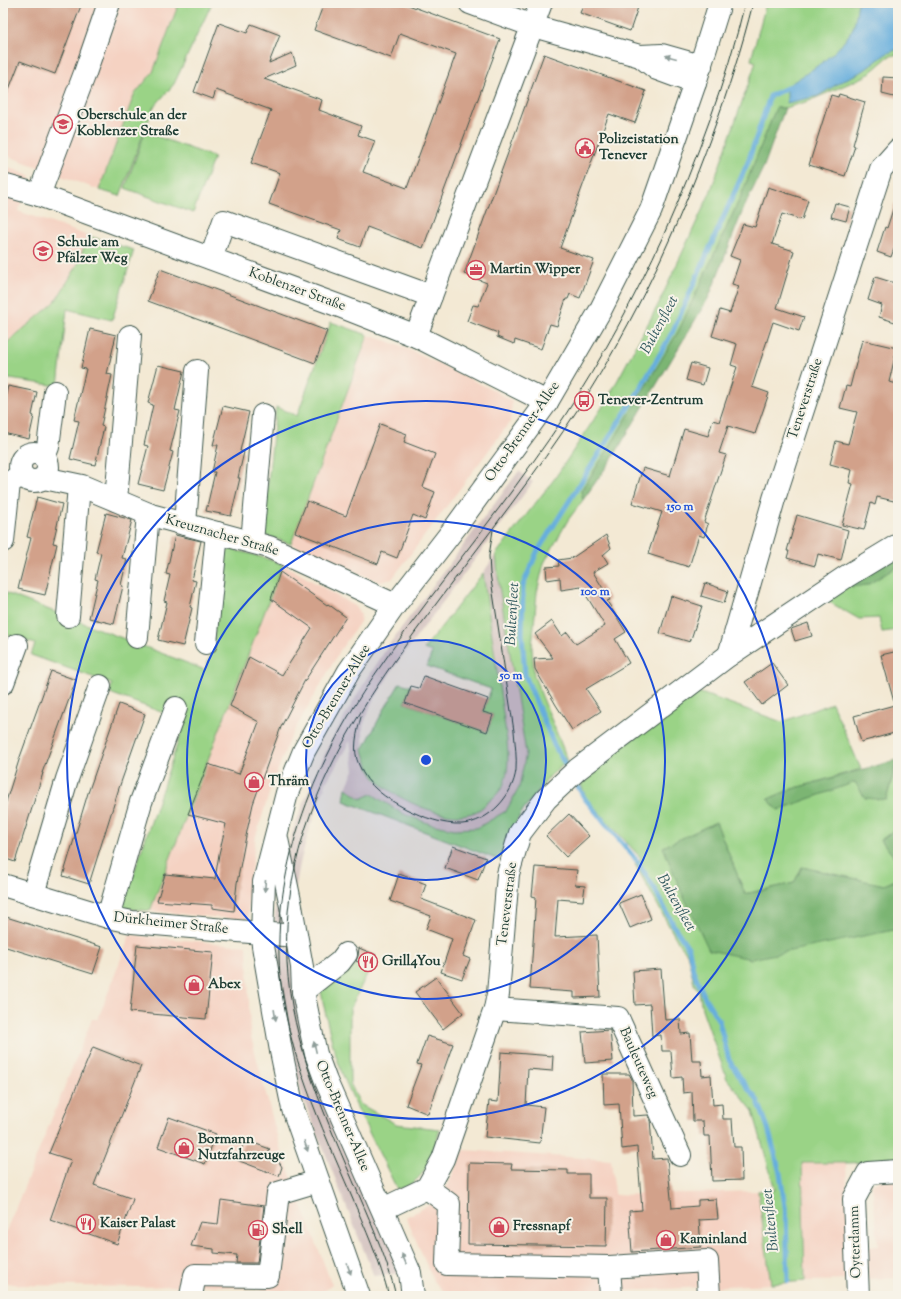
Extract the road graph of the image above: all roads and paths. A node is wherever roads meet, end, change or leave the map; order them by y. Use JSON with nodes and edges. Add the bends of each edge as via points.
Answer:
{"nodes":[{"id":1,"x":109,"y":3,"type":"edge"},
{"id":2,"x":470,"y":3,"type":"edge"},
{"id":3,"x":541,"y":3,"type":"edge"},
{"id":4,"x":720,"y":3,"type":"edge"},
{"id":5,"x":533,"y":26,"type":"junction"},
{"id":6,"x":698,"y":74,"type":"junction"},
{"id":7,"x":898,"y":150,"type":"edge"},
{"id":8,"x":3,"y":185,"type":"edge"},
{"id":9,"x":39,"y":195,"type":"junction"},
{"id":10,"x":211,"y":258,"type":"junction"},
{"id":11,"x":431,"y":296,"type":"junction"},
{"id":12,"x":130,"y":336,"type":"dead end"},
{"id":13,"x":416,"y":336,"type":"junction"},
{"id":14,"x":197,"y":371,"type":"dead end"},
{"id":15,"x":55,"y":392,"type":"dead end"},
{"id":16,"x":546,"y":402,"type":"junction"},
{"id":17,"x":263,"y":415,"type":"dead end"},
{"id":18,"x":44,"y":457,"type":"junction"},
{"id":19,"x":21,"y":475,"type":"junction"},
{"id":20,"x":44,"y":478,"type":"junction"},
{"id":21,"x":79,"y":486,"type":"junction"},
{"id":22,"x":116,"y":500,"type":"junction"},
{"id":23,"x":148,"y":514,"type":"junction"},
{"id":24,"x":185,"y":524,"type":"junction"},
{"id":25,"x":217,"y":533,"type":"junction"},
{"id":26,"x":3,"y":541,"type":"edge"},
{"id":27,"x":252,"y":542,"type":"junction"},
{"id":28,"x":898,"y":545,"type":"edge"},
{"id":29,"x":395,"y":605,"type":"junction"},
{"id":30,"x":68,"y":616,"type":"dead end"},
{"id":31,"x":136,"y":637,"type":"dead end"},
{"id":32,"x":206,"y":643,"type":"dead end"},
{"id":33,"x":17,"y":645,"type":"dead end"},
{"id":34,"x":729,"y":655,"type":"junction"},
{"id":35,"x":3,"y":683,"type":"edge"},
{"id":36,"x":100,"y":686,"type":"dead end"},
{"id":37,"x":176,"y":708,"type":"dead end"},
{"id":38,"x":276,"y":834,"type":"junction"},
{"id":39,"x":3,"y":885,"type":"edge"},
{"id":40,"x":33,"y":894,"type":"junction"},
{"id":41,"x":108,"y":917,"type":"junction"},
{"id":42,"x":262,"y":934,"type":"junction"},
{"id":43,"x":296,"y":936,"type":"junction"},
{"id":44,"x":346,"y":954,"type":"dead end"},
{"id":45,"x":303,"y":991,"type":"junction"},
{"id":46,"x":495,"y":1009,"type":"junction"},
{"id":47,"x":680,"y":1155,"type":"dead end"},
{"id":48,"x":898,"y":1171,"type":"edge"},
{"id":49,"x":318,"y":1181,"type":"junction"},
{"id":50,"x":427,"y":1188,"type":"junction"},
{"id":51,"x":382,"y":1209,"type":"junction"},
{"id":52,"x":609,"y":1267,"type":"junction"},
{"id":53,"x":191,"y":1296,"type":"edge"},
{"id":54,"x":358,"y":1296,"type":"edge"},
{"id":55,"x":413,"y":1296,"type":"edge"},
{"id":56,"x":611,"y":1296,"type":"edge"},
{"id":57,"x":709,"y":1296,"type":"edge"},
{"id":58,"x":858,"y":1296,"type":"edge"}],
"edges":[{"from":1,"to":9,"type":"street"},
{"from":2,"to":5,"type":"street"},
{"from":3,"to":5,"type":"street"},
{"from":4,"to":6,"type":"street","name":"Otto-Brenner-Allee"},
{"from":5,"to":6,"type":"street","via":[[640,56],[662,55]]},
{"from":5,"to":11,"type":"street"},
{"from":6,"to":16,"type":"street","name":"Otto-Brenner-Allee","via":[[651,210],[600,311]]},
{"from":7,"to":34,"type":"street","name":"Teneverstraße","via":[[881,169],[774,499]]},
{"from":8,"to":9,"type":"street","name":"Koblenzer Straße"},
{"from":9,"to":10,"type":"street","name":"Koblenzer Straße"},
{"from":10,"to":11,"type":"street","via":[[224,221]]},
{"from":10,"to":13,"type":"street","name":"Koblenzer Straße"},
{"from":11,"to":13,"type":"street"},
{"from":12,"to":22,"type":"street"},
{"from":13,"to":16,"type":"street","name":"Koblenzer Straße"},
{"from":14,"to":24,"type":"street"},
{"from":15,"to":18,"type":"street","via":[[48,447]]},
{"from":16,"to":29,"type":"street","name":"Otto-Brenner-Allee","via":[[457,526]]},
{"from":17,"to":27,"type":"street"},
{"from":18,"to":19,"type":"street","via":[[36,453],[27,454],[19,467]]},
{"from":18,"to":20,"type":"street","via":[[48,464],[48,472]]},
{"from":19,"to":20,"type":"street","name":"Kreuznacher Straße","via":[[28,481],[36,482]]},
{"from":19,"to":26,"type":"street","via":[[9,483]]},
{"from":20,"to":21,"type":"street","name":"Kreuznacher Straße"},
{"from":21,"to":22,"type":"street","name":"Kreuznacher Straße"},
{"from":21,"to":30,"type":"street"},
{"from":22,"to":23,"type":"street","name":"Kreuznacher Straße"},
{"from":23,"to":24,"type":"street","name":"Kreuznacher Straße"},
{"from":23,"to":31,"type":"street"},
{"from":24,"to":25,"type":"street","name":"Kreuznacher Straße"},
{"from":25,"to":27,"type":"street","name":"Kreuznacher Straße"},
{"from":25,"to":32,"type":"street"},
{"from":27,"to":29,"type":"street","name":"Kreuznacher Straße","via":[[269,547]]},
{"from":28,"to":34,"type":"street","name":"Teneverstraße"},
{"from":29,"to":38,"type":"street","name":"Otto-Brenner-Allee","via":[[349,671],[304,751],[287,793]]},
{"from":33,"to":35,"type":"street"},
{"from":34,"to":46,"type":"street","name":"Teneverstraße","via":[[578,769],[556,789],[520,833],[508,874]]},
{"from":36,"to":40,"type":"street","via":[[67,779]]},
{"from":37,"to":41,"type":"street","via":[[141,802]]},
{"from":38,"to":42,"type":"street","name":"Otto-Brenner-Allee","one_way":true,"via":[[264,882]]},
{"from":38,"to":43,"type":"street","name":"Otto-Brenner-Allee"},
{"from":39,"to":40,"type":"street","name":"Dürkheimer Straße"},
{"from":40,"to":41,"type":"street","name":"Dürkheimer Straße"},
{"from":41,"to":42,"type":"street","name":"Dürkheimer Straße","via":[[132,922]]},
{"from":42,"to":43,"type":"street","name":"Dürkheimer Straße"},
{"from":42,"to":49,"type":"street","name":"Otto-Brenner-Allee","one_way":true,"via":[[280,1051],[293,1109]]},
{"from":43,"to":45,"type":"street","name":"Otto-Brenner-Allee","via":[[302,967]]},
{"from":44,"to":45,"type":"street","via":[[340,962]]},
{"from":51,"to":45,"type":"street","name":"Otto-Brenner-Allee","one_way":true,"via":[[316,1054]]},
{"from":46,"to":47,"type":"street","name":"Bauleuteweg","via":[[618,1018]]},
{"from":46,"to":50,"type":"street","name":"Teneverstraße","via":[[443,1158]]},
{"from":48,"to":58,"type":"street","name":"Oyterdamm","via":[[868,1173],[854,1199]]},
{"from":49,"to":53,"type":"street","via":[[278,1193],[268,1276],[196,1275]]},
{"from":49,"to":54,"type":"street","name":"Otto-Brenner-Allee","one_way":true},
{"from":50,"to":51,"type":"street"},
{"from":50,"to":52,"type":"street","via":[[449,1204],[447,1264]]},
{"from":55,"to":51,"type":"street","name":"Otto-Brenner-Allee","one_way":true,"via":[[410,1273]]},
{"from":52,"to":56,"type":"street"},
{"from":52,"to":57,"type":"street","via":[[707,1261]]}]}
